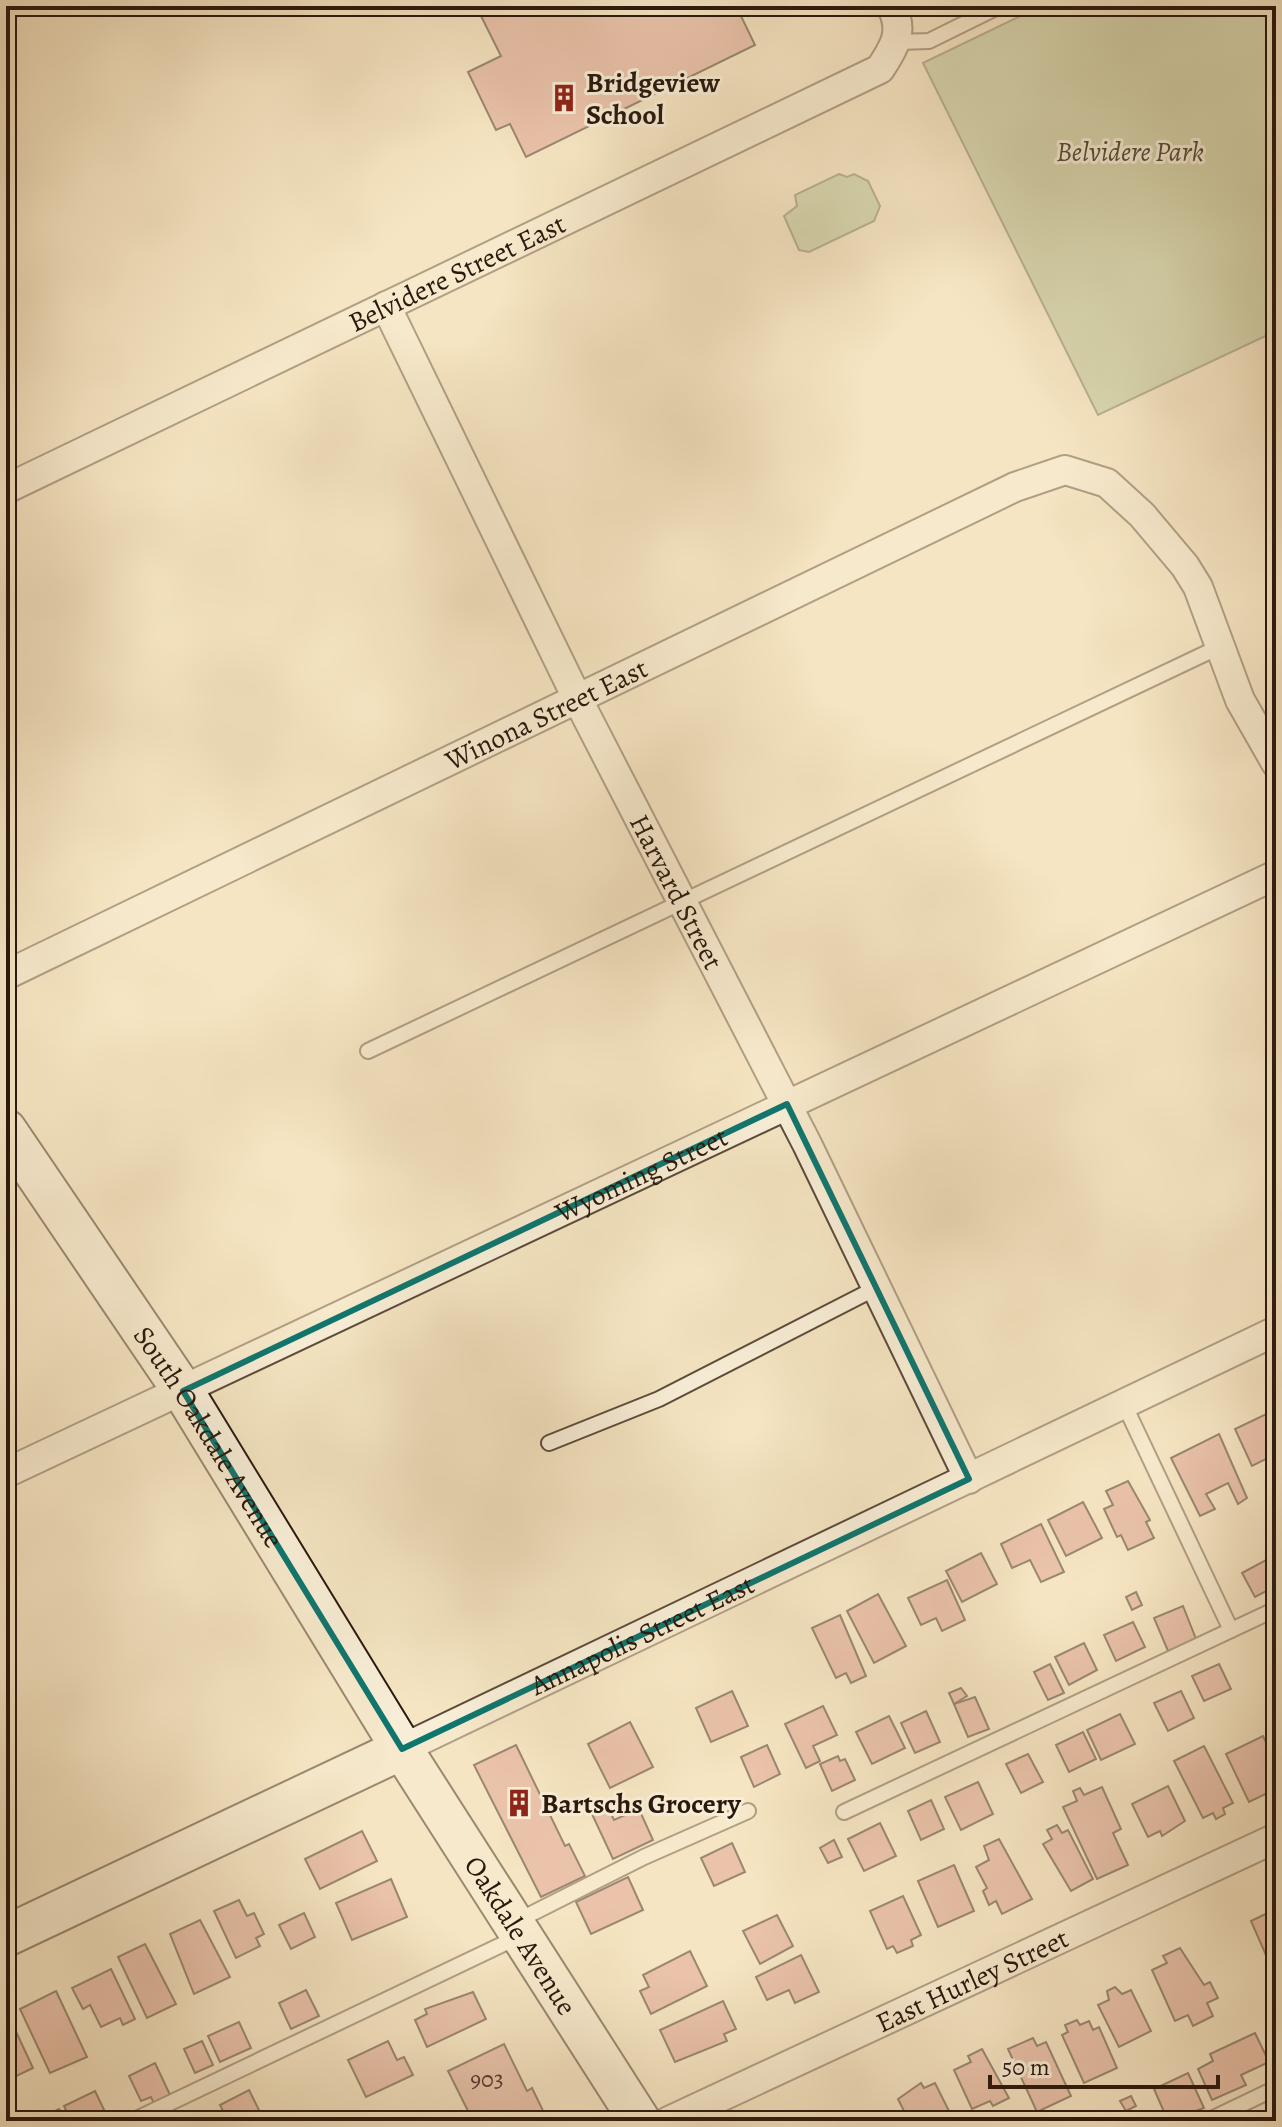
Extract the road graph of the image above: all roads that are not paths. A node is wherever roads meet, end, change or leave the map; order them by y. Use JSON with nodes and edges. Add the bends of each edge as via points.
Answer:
{"nodes":[{"id":1,"x":891,"y":6,"type":"edge"},
{"id":2,"x":1000,"y":6,"type":"edge"},
{"id":3,"x":898,"y":42,"type":"junction"},
{"id":4,"x":386,"y":306,"type":"junction"},
{"id":5,"x":6,"y":489,"type":"edge"},
{"id":6,"x":1219,"y":647,"type":"junction"},
{"id":7,"x":577,"y":698,"type":"junction"},
{"id":8,"x":1276,"y":763,"type":"edge"},
{"id":9,"x":1276,"y":875,"type":"edge"},
{"id":10,"x":683,"y":902,"type":"junction"},
{"id":11,"x":6,"y":975,"type":"edge"},
{"id":12,"x":368,"y":1051,"type":"dead end"},
{"id":13,"x":787,"y":1104,"type":"junction"},
{"id":14,"x":6,"y":1130,"type":"edge"},
{"id":15,"x":878,"y":1287,"type":"junction"},
{"id":16,"x":1276,"y":1331,"type":"edge"},
{"id":17,"x":183,"y":1391,"type":"junction"},
{"id":18,"x":1124,"y":1404,"type":"junction"},
{"id":19,"x":549,"y":1443,"type":"dead end"},
{"id":20,"x":6,"y":1473,"type":"edge"},
{"id":21,"x":969,"y":1479,"type":"junction"},
{"id":22,"x":1276,"y":1609,"type":"edge"},
{"id":23,"x":1231,"y":1630,"type":"junction"},
{"id":24,"x":402,"y":1749,"type":"junction"},
{"id":25,"x":748,"y":1811,"type":"dead end"},
{"id":26,"x":844,"y":1812,"type":"dead end"},
{"id":27,"x":1276,"y":1838,"type":"edge"},
{"id":28,"x":518,"y":1929,"type":"junction"},
{"id":29,"x":6,"y":1936,"type":"edge"},
{"id":30,"x":1276,"y":2088,"type":"edge"},
{"id":31,"x":132,"y":2121,"type":"edge"},
{"id":32,"x":640,"y":2121,"type":"edge"},
{"id":33,"x":669,"y":2121,"type":"edge"},
{"id":34,"x":1207,"y":2121,"type":"edge"}],
"edges":[{"from":1,"to":3,"type":"street"},
{"from":2,"to":3,"type":"lane","via":[[929,41]]},
{"from":3,"to":4,"type":"street","name":"Belvidere Street East","via":[[880,69]]},
{"from":4,"to":5,"type":"street","name":"Belvidere Street East"},
{"from":4,"to":7,"type":"street","name":"Harvard Street"},
{"from":6,"to":7,"type":"street","name":"Winona Street East","via":[[1198,587],[1142,515],[1112,487],[1065,470],[1015,487]]},
{"from":6,"to":8,"type":"street","via":[[1250,722]]},
{"from":6,"to":10,"type":"lane"},
{"from":7,"to":10,"type":"street","name":"Harvard Street"},
{"from":7,"to":11,"type":"street","name":"Winona Street East"},
{"from":9,"to":13,"type":"street","name":"Wyoming Street"},
{"from":10,"to":12,"type":"lane"},
{"from":10,"to":13,"type":"street","name":"Harvard Street"},
{"from":13,"to":15,"type":"street","name":"Harvard Street"},
{"from":13,"to":17,"type":"street","name":"Wyoming Street"},
{"from":14,"to":17,"type":"street","name":"South Oakdale Avenue"},
{"from":15,"to":19,"type":"lane","via":[[659,1399]]},
{"from":15,"to":21,"type":"street","name":"Harvard Street"},
{"from":16,"to":18,"type":"street","name":"Annapolis Street East"},
{"from":17,"to":20,"type":"street","name":"Wyoming Street"},
{"from":17,"to":24,"type":"street","name":"South Oakdale Avenue"},
{"from":18,"to":21,"type":"street","name":"Annapolis Street East"},
{"from":18,"to":23,"type":"lane"},
{"from":21,"to":24,"type":"street","name":"Annapolis Street East"},
{"from":22,"to":23,"type":"lane"},
{"from":23,"to":26,"type":"lane"},
{"from":24,"to":28,"type":"street","name":"Oakdale Avenue"},
{"from":24,"to":29,"type":"street","name":"Annapolis Street East"},
{"from":25,"to":28,"type":"lane","via":[[644,1857]]},
{"from":27,"to":33,"type":"street","name":"East Hurley Street"},
{"from":28,"to":31,"type":"lane"},
{"from":28,"to":32,"type":"street","name":"Oakdale Avenue"},
{"from":30,"to":34,"type":"lane"}]}
